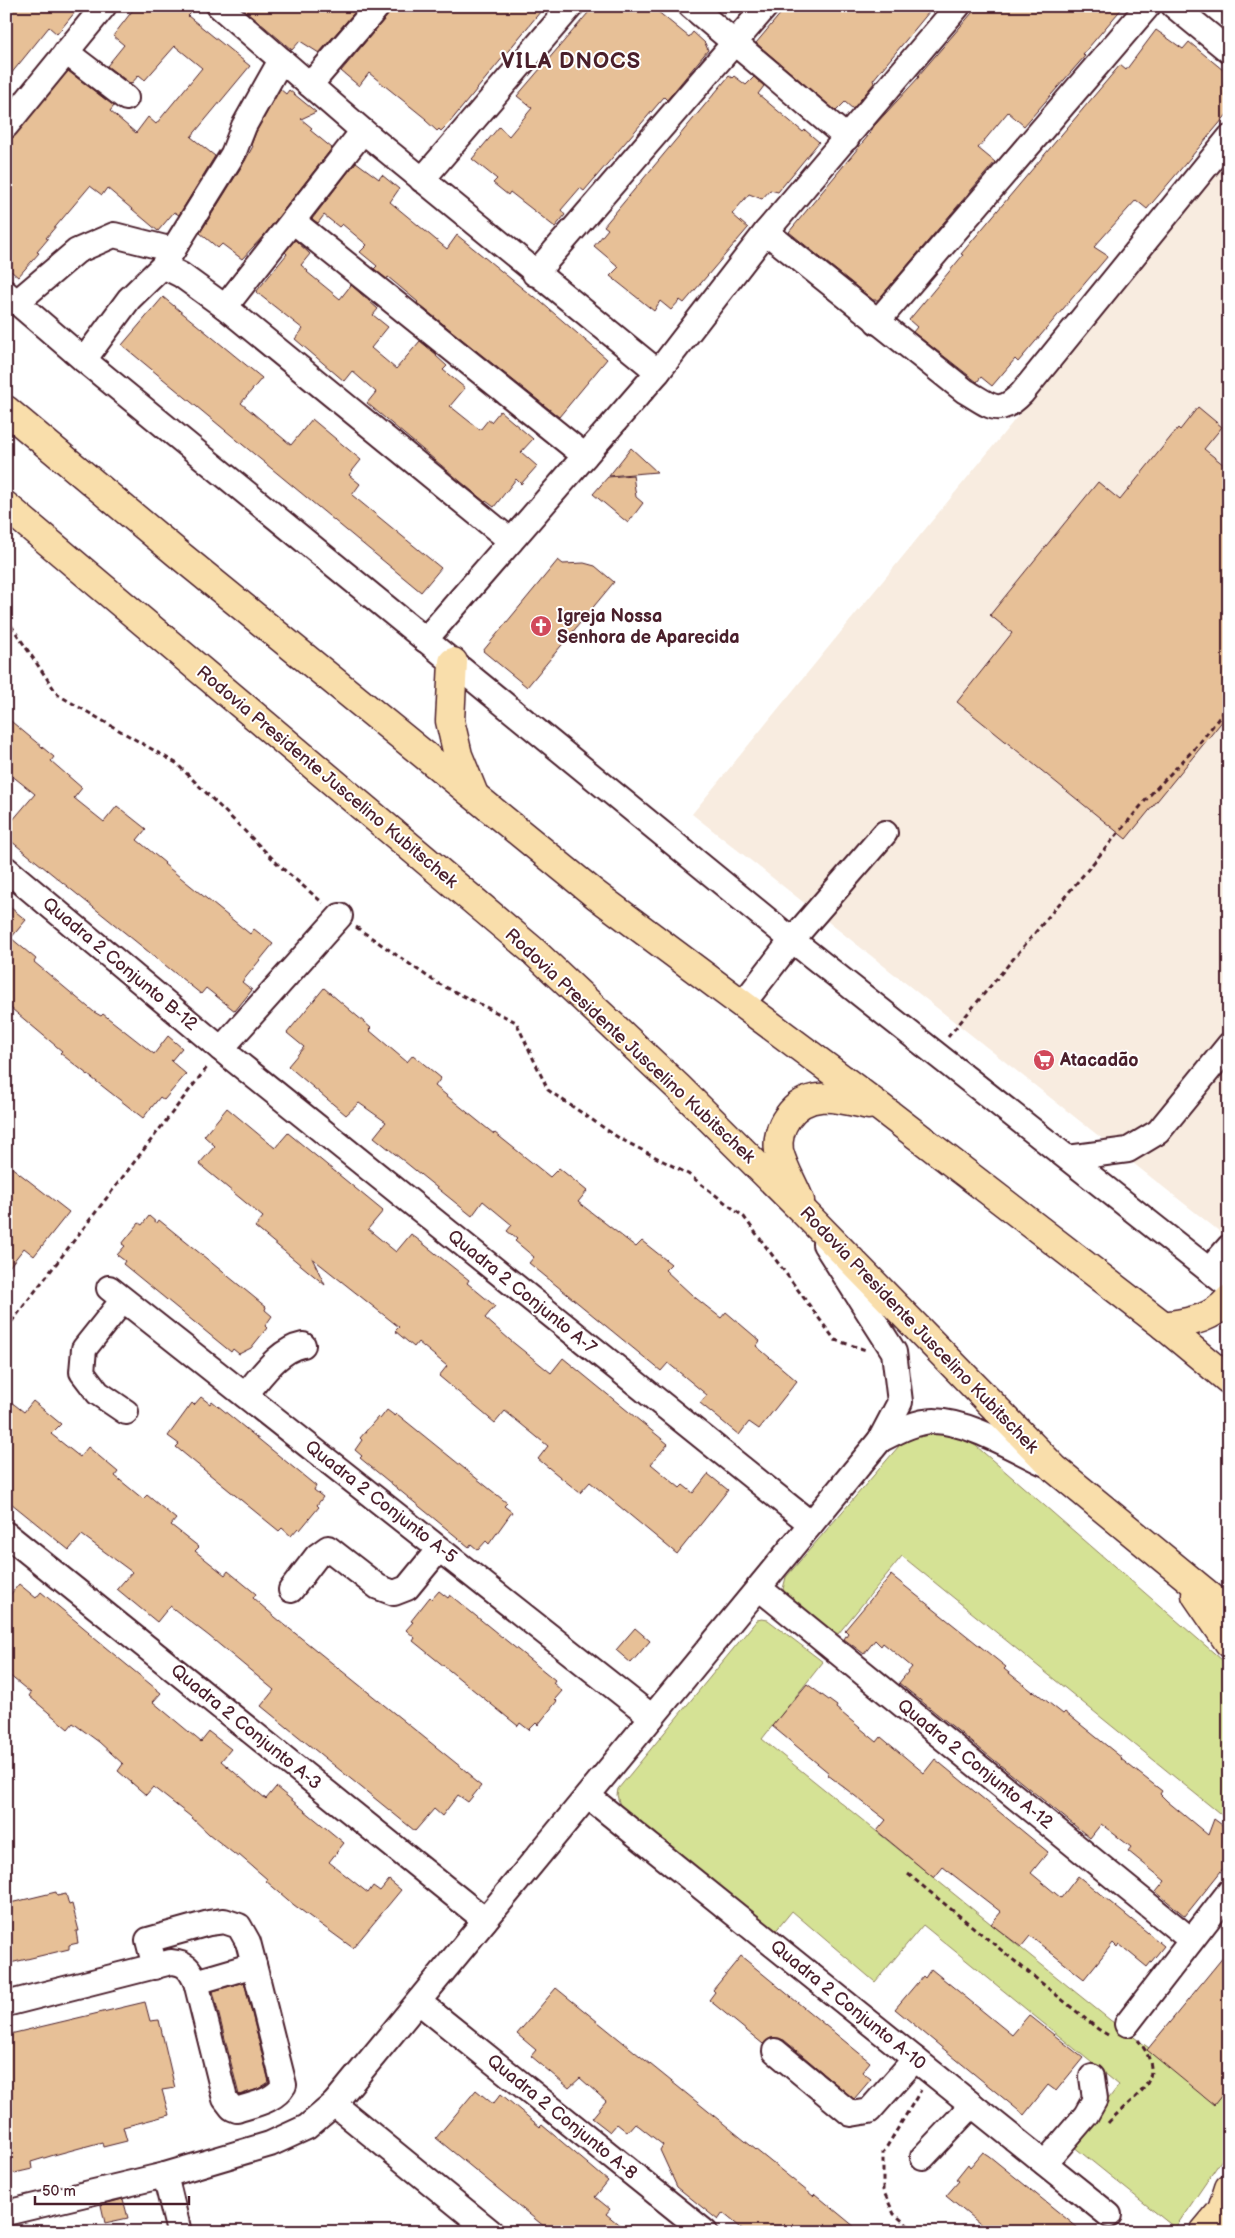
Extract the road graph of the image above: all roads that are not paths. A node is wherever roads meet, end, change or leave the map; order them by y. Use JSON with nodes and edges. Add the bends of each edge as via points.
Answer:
{"nodes":[{"id":1,"x":104,"y":6,"type":"edge"},
{"id":2,"x":219,"y":6,"type":"edge"},
{"id":3,"x":378,"y":6,"type":"edge"},
{"id":4,"x":571,"y":6,"type":"edge"},
{"id":5,"x":691,"y":6,"type":"edge"},
{"id":6,"x":766,"y":6,"type":"edge"},
{"id":7,"x":958,"y":6,"type":"edge"},
{"id":8,"x":1148,"y":6,"type":"edge"},
{"id":9,"x":1174,"y":6,"type":"edge"},
{"id":10,"x":735,"y":44,"type":"junction"},
{"id":11,"x":1229,"y":51,"type":"edge"},
{"id":12,"x":66,"y":52,"type":"junction"},
{"id":13,"x":281,"y":60,"type":"junction"},
{"id":14,"x":310,"y":85,"type":"junction"},
{"id":15,"x":126,"y":98,"type":"dead end"},
{"id":16,"x":6,"y":126,"type":"edge"},
{"id":17,"x":362,"y":131,"type":"junction"},
{"id":18,"x":847,"y":138,"type":"junction"},
{"id":19,"x":1229,"y":138,"type":"edge"},
{"id":20,"x":422,"y":180,"type":"junction"},
{"id":21,"x":293,"y":221,"type":"junction"},
{"id":22,"x":766,"y":232,"type":"junction"},
{"id":23,"x":168,"y":258,"type":"junction"},
{"id":24,"x":535,"y":274,"type":"junction"},
{"id":25,"x":12,"y":298,"type":"edge"},
{"id":26,"x":225,"y":307,"type":"junction"},
{"id":27,"x":877,"y":322,"type":"junction"},
{"id":28,"x":84,"y":360,"type":"junction"},
{"id":29,"x":658,"y":372,"type":"junction"},
{"id":30,"x":6,"y":410,"type":"edge"},
{"id":31,"x":585,"y":456,"type":"junction"},
{"id":32,"x":6,"y":506,"type":"edge"},
{"id":33,"x":511,"y":540,"type":"junction"},
{"id":34,"x":425,"y":640,"type":"junction"},
{"id":35,"x":453,"y":662,"type":"junction"},
{"id":36,"x":474,"y":795,"type":"junction"},
{"id":37,"x":885,"y":833,"type":"dead end"},
{"id":38,"x":6,"y":869,"type":"edge"},
{"id":39,"x":340,"y":916,"type":"road end"},
{"id":40,"x":792,"y":940,"type":"junction"},
{"id":41,"x":742,"y":1005,"type":"junction"},
{"id":42,"x":1229,"y":1045,"type":"edge"},
{"id":43,"x":227,"y":1054,"type":"junction"},
{"id":44,"x":880,"y":1107,"type":"junction"},
{"id":45,"x":1068,"y":1158,"type":"junction"},
{"id":46,"x":805,"y":1213,"type":"junction"},
{"id":47,"x":1229,"y":1247,"type":"edge"},
{"id":48,"x":1209,"y":1270,"type":"junction"},
{"id":49,"x":1229,"y":1288,"type":"edge"},
{"id":50,"x":1164,"y":1326,"type":"junction"},
{"id":51,"x":303,"y":1345,"type":"dead end"},
{"id":52,"x":1229,"y":1380,"type":"edge"},
{"id":53,"x":245,"y":1395,"type":"junction"},
{"id":54,"x":126,"y":1412,"type":"dead end"},
{"id":55,"x":880,"y":1440,"type":"junction"},
{"id":56,"x":1055,"y":1469,"type":"junction"},
{"id":57,"x":811,"y":1524,"type":"junction"},
{"id":58,"x":6,"y":1534,"type":"edge"},
{"id":59,"x":439,"y":1549,"type":"junction"},
{"id":60,"x":1184,"y":1577,"type":"junction"},
{"id":61,"x":759,"y":1588,"type":"junction"},
{"id":62,"x":291,"y":1590,"type":"dead end"},
{"id":63,"x":1229,"y":1612,"type":"edge"},
{"id":64,"x":1229,"y":1643,"type":"edge"},
{"id":65,"x":652,"y":1717,"type":"junction"},
{"id":66,"x":588,"y":1796,"type":"junction"},
{"id":67,"x":1229,"y":1892,"type":"edge"},
{"id":68,"x":485,"y":1920,"type":"junction"},
{"id":69,"x":1191,"y":1940,"type":"junction"},
{"id":70,"x":254,"y":1965,"type":"junction"},
{"id":71,"x":155,"y":1967,"type":"junction"},
{"id":72,"x":196,"y":1982,"type":"junction"},
{"id":73,"x":418,"y":2002,"type":"junction"},
{"id":74,"x":6,"y":2004,"type":"edge"},
{"id":75,"x":1127,"y":2024,"type":"road end"},
{"id":76,"x":775,"y":2051,"type":"dead end"},
{"id":77,"x":915,"y":2059,"type":"junction"},
{"id":78,"x":1092,"y":2077,"type":"dead end"},
{"id":79,"x":334,"y":2104,"type":"junction"},
{"id":80,"x":972,"y":2105,"type":"junction"},
{"id":81,"x":923,"y":2157,"type":"dead end"},
{"id":82,"x":1045,"y":2163,"type":"junction"},
{"id":83,"x":165,"y":2175,"type":"junction"},
{"id":84,"x":1226,"y":2200,"type":"edge"},
{"id":85,"x":6,"y":2213,"type":"edge"},
{"id":86,"x":1109,"y":2214,"type":"dead end"},
{"id":87,"x":179,"y":2232,"type":"edge"},
{"id":88,"x":491,"y":2232,"type":"edge"},
{"id":89,"x":706,"y":2232,"type":"edge"},
{"id":90,"x":1204,"y":2232,"type":"edge"}],
"edges":[{"from":1,"to":12,"type":"street"},
{"from":2,"to":13,"type":"street"},
{"from":3,"to":14,"type":"street"},
{"from":4,"to":20,"type":"street"},
{"from":5,"to":10,"type":"street"},
{"from":6,"to":10,"type":"street"},
{"from":7,"to":18,"type":"street"},
{"from":8,"to":27,"type":"street"},
{"from":9,"to":11,"type":"street"},
{"from":10,"to":18,"type":"street"},
{"from":10,"to":24,"type":"street"},
{"from":12,"to":15,"type":"street"},
{"from":12,"to":16,"type":"street"},
{"from":13,"to":14,"type":"street"},
{"from":13,"to":23,"type":"street","via":[[244,126],[233,154]]},
{"from":14,"to":17,"type":"street"},
{"from":17,"to":20,"type":"street"},
{"from":17,"to":21,"type":"street"},
{"from":18,"to":22,"type":"street"},
{"from":19,"to":27,"type":"street","via":[[1022,393],[1006,407],[995,408],[965,391]]},
{"from":20,"to":24,"type":"street"},
{"from":21,"to":26,"type":"street"},
{"from":21,"to":31,"type":"street"},
{"from":22,"to":27,"type":"street"},
{"from":22,"to":29,"type":"street"},
{"from":23,"to":25,"type":"street","via":[[114,235],[77,251]]},
{"from":23,"to":26,"type":"street","via":[[186,279]]},
{"from":23,"to":28,"type":"street","via":[[129,299]]},
{"from":24,"to":29,"type":"street"},
{"from":25,"to":28,"type":"street"},
{"from":26,"to":33,"type":"street"},
{"from":28,"to":34,"type":"street"},
{"from":29,"to":31,"type":"street"},
{"from":30,"to":36,"type":"main road"},
{"from":31,"to":33,"type":"street"},
{"from":32,"to":46,"type":"main road","name":"Rodovia Presidente Juscelino Kubitschek","via":[[531,949],[678,1087]]},
{"from":33,"to":34,"type":"street"},
{"from":34,"to":35,"type":"street"},
{"from":35,"to":36,"type":"main road","via":[[450,721],[458,756]]},
{"from":35,"to":40,"type":"street"},
{"from":36,"to":41,"type":"main road","via":[[596,895]]},
{"from":37,"to":40,"type":"street"},
{"from":38,"to":43,"type":"street","name":"Quadra 2 Conjunto B-12"},
{"from":39,"to":43,"type":"street"},
{"from":40,"to":41,"type":"street"},
{"from":40,"to":45,"type":"street"},
{"from":41,"to":44,"type":"main road"},
{"from":42,"to":45,"type":"street","via":[[1158,1132],[1128,1150]]},
{"from":43,"to":57,"type":"street","name":"Quadra 2 Conjunto A-7"},
{"from":44,"to":46,"type":"main road","via":[[834,1097],[812,1098],[792,1110],[780,1135],[779,1150]]},
{"from":44,"to":50,"type":"main road"},
{"from":45,"to":48,"type":"street"},
{"from":46,"to":55,"type":"street","via":[[894,1352],[900,1402]]},
{"from":46,"to":56,"type":"main road","name":"Rodovia Presidente Juscelino Kubitschek"},
{"from":47,"to":48,"type":"street"},
{"from":48,"to":49,"type":"street"},
{"from":49,"to":50,"type":"main road","via":[[1221,1308],[1209,1316]]},
{"from":50,"to":52,"type":"main road"},
{"from":51,"to":53,"type":"street","via":[[291,1347]]},
{"from":53,"to":54,"type":"street","name":"Quadra 2 Conjunto A-5","via":[[116,1294],[84,1349],[82,1372],[98,1393]]},
{"from":53,"to":59,"type":"street","name":"Quadra 2 Conjunto A-5"},
{"from":55,"to":56,"type":"street","via":[[924,1422],[954,1424],[976,1431]]},
{"from":55,"to":57,"type":"street"},
{"from":56,"to":60,"type":"main road","name":"Rodovia Presidente Juscelino Kubitschek"},
{"from":57,"to":61,"type":"street"},
{"from":58,"to":68,"type":"street","name":"Quadra 2 Conjunto A-3"},
{"from":59,"to":62,"type":"street","via":[[407,1588],[394,1593],[378,1586],[328,1548],[317,1556]]},
{"from":59,"to":65,"type":"street","name":"Quadra 2 Conjunto A-5"},
{"from":60,"to":63,"type":"main road","name":"Rodovia Presidente Juscelino Kubitschek"},
{"from":60,"to":64,"type":"main road"},
{"from":61,"to":65,"type":"street"},
{"from":61,"to":69,"type":"street","name":"Quadra 2 Conjunto A-12"},
{"from":65,"to":66,"type":"street"},
{"from":66,"to":68,"type":"street"},
{"from":66,"to":77,"type":"street","name":"Quadra 2 Conjunto A-10"},
{"from":67,"to":69,"type":"street"},
{"from":68,"to":73,"type":"street"},
{"from":69,"to":75,"type":"street"},
{"from":70,"to":71,"type":"street","via":[[248,1942],[239,1926],[224,1921],[148,1940]]},
{"from":70,"to":72,"type":"street"},
{"from":70,"to":72,"type":"street","via":[[284,2085],[272,2098],[238,2110],[225,2099]]},
{"from":71,"to":72,"type":"street","via":[[171,1962],[182,1963],[190,1969]]},
{"from":71,"to":74,"type":"street"},
{"from":73,"to":79,"type":"street"},
{"from":73,"to":89,"type":"street","name":"Quadra 2 Conjunto A-8"},
{"from":76,"to":77,"type":"street","via":[[851,2114],[869,2111]]},
{"from":77,"to":80,"type":"street","name":"Quadra 2 Conjunto A-10"},
{"from":78,"to":82,"type":"street","via":[[1094,2099],[1086,2115]]},
{"from":79,"to":83,"type":"street","via":[[306,2127],[270,2144]]},
{"from":79,"to":88,"type":"street"},
{"from":80,"to":81,"type":"street"},
{"from":80,"to":82,"type":"street","name":"Quadra 2 Conjunto A-10"},
{"from":82,"to":86,"type":"street","name":"Quadra 2 Conjunto A-10"},
{"from":83,"to":85,"type":"street"},
{"from":83,"to":87,"type":"street"},
{"from":84,"to":90,"type":"main road"}]}
